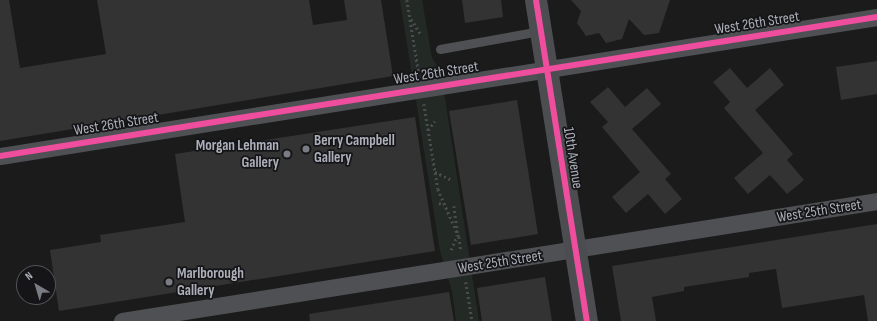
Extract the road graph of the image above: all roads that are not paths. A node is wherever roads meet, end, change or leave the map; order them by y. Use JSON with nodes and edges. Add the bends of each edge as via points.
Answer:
{"nodes":[{"id":1,"x":536,"y":0,"type":"edge"},
{"id":2,"x":877,"y":17,"type":"edge"},
{"id":3,"x":540,"y":31,"type":"junction"},
{"id":4,"x":440,"y":49,"type":"dead end"},
{"id":5,"x":546,"y":69,"type":"junction"},
{"id":6,"x":0,"y":156,"type":"edge"},
{"id":7,"x":877,"y":201,"type":"edge"},
{"id":8,"x":575,"y":251,"type":"junction"},
{"id":9,"x":122,"y":321,"type":"edge"},
{"id":10,"x":587,"y":321,"type":"edge"}],
"edges":[{"from":1,"to":3,"type":"main road","name":"10th Avenue"},
{"from":2,"to":5,"type":"street","name":"West 26th Street"},
{"from":3,"to":4,"type":"lane"},
{"from":3,"to":5,"type":"main road","name":"10th Avenue"},
{"from":5,"to":6,"type":"street","name":"West 26th Street"},
{"from":5,"to":8,"type":"main road","name":"10th Avenue"},
{"from":7,"to":8,"type":"street","name":"West 25th Street"},
{"from":8,"to":9,"type":"street","name":"West 25th Street"},
{"from":8,"to":10,"type":"main road","name":"10th Avenue"}]}
